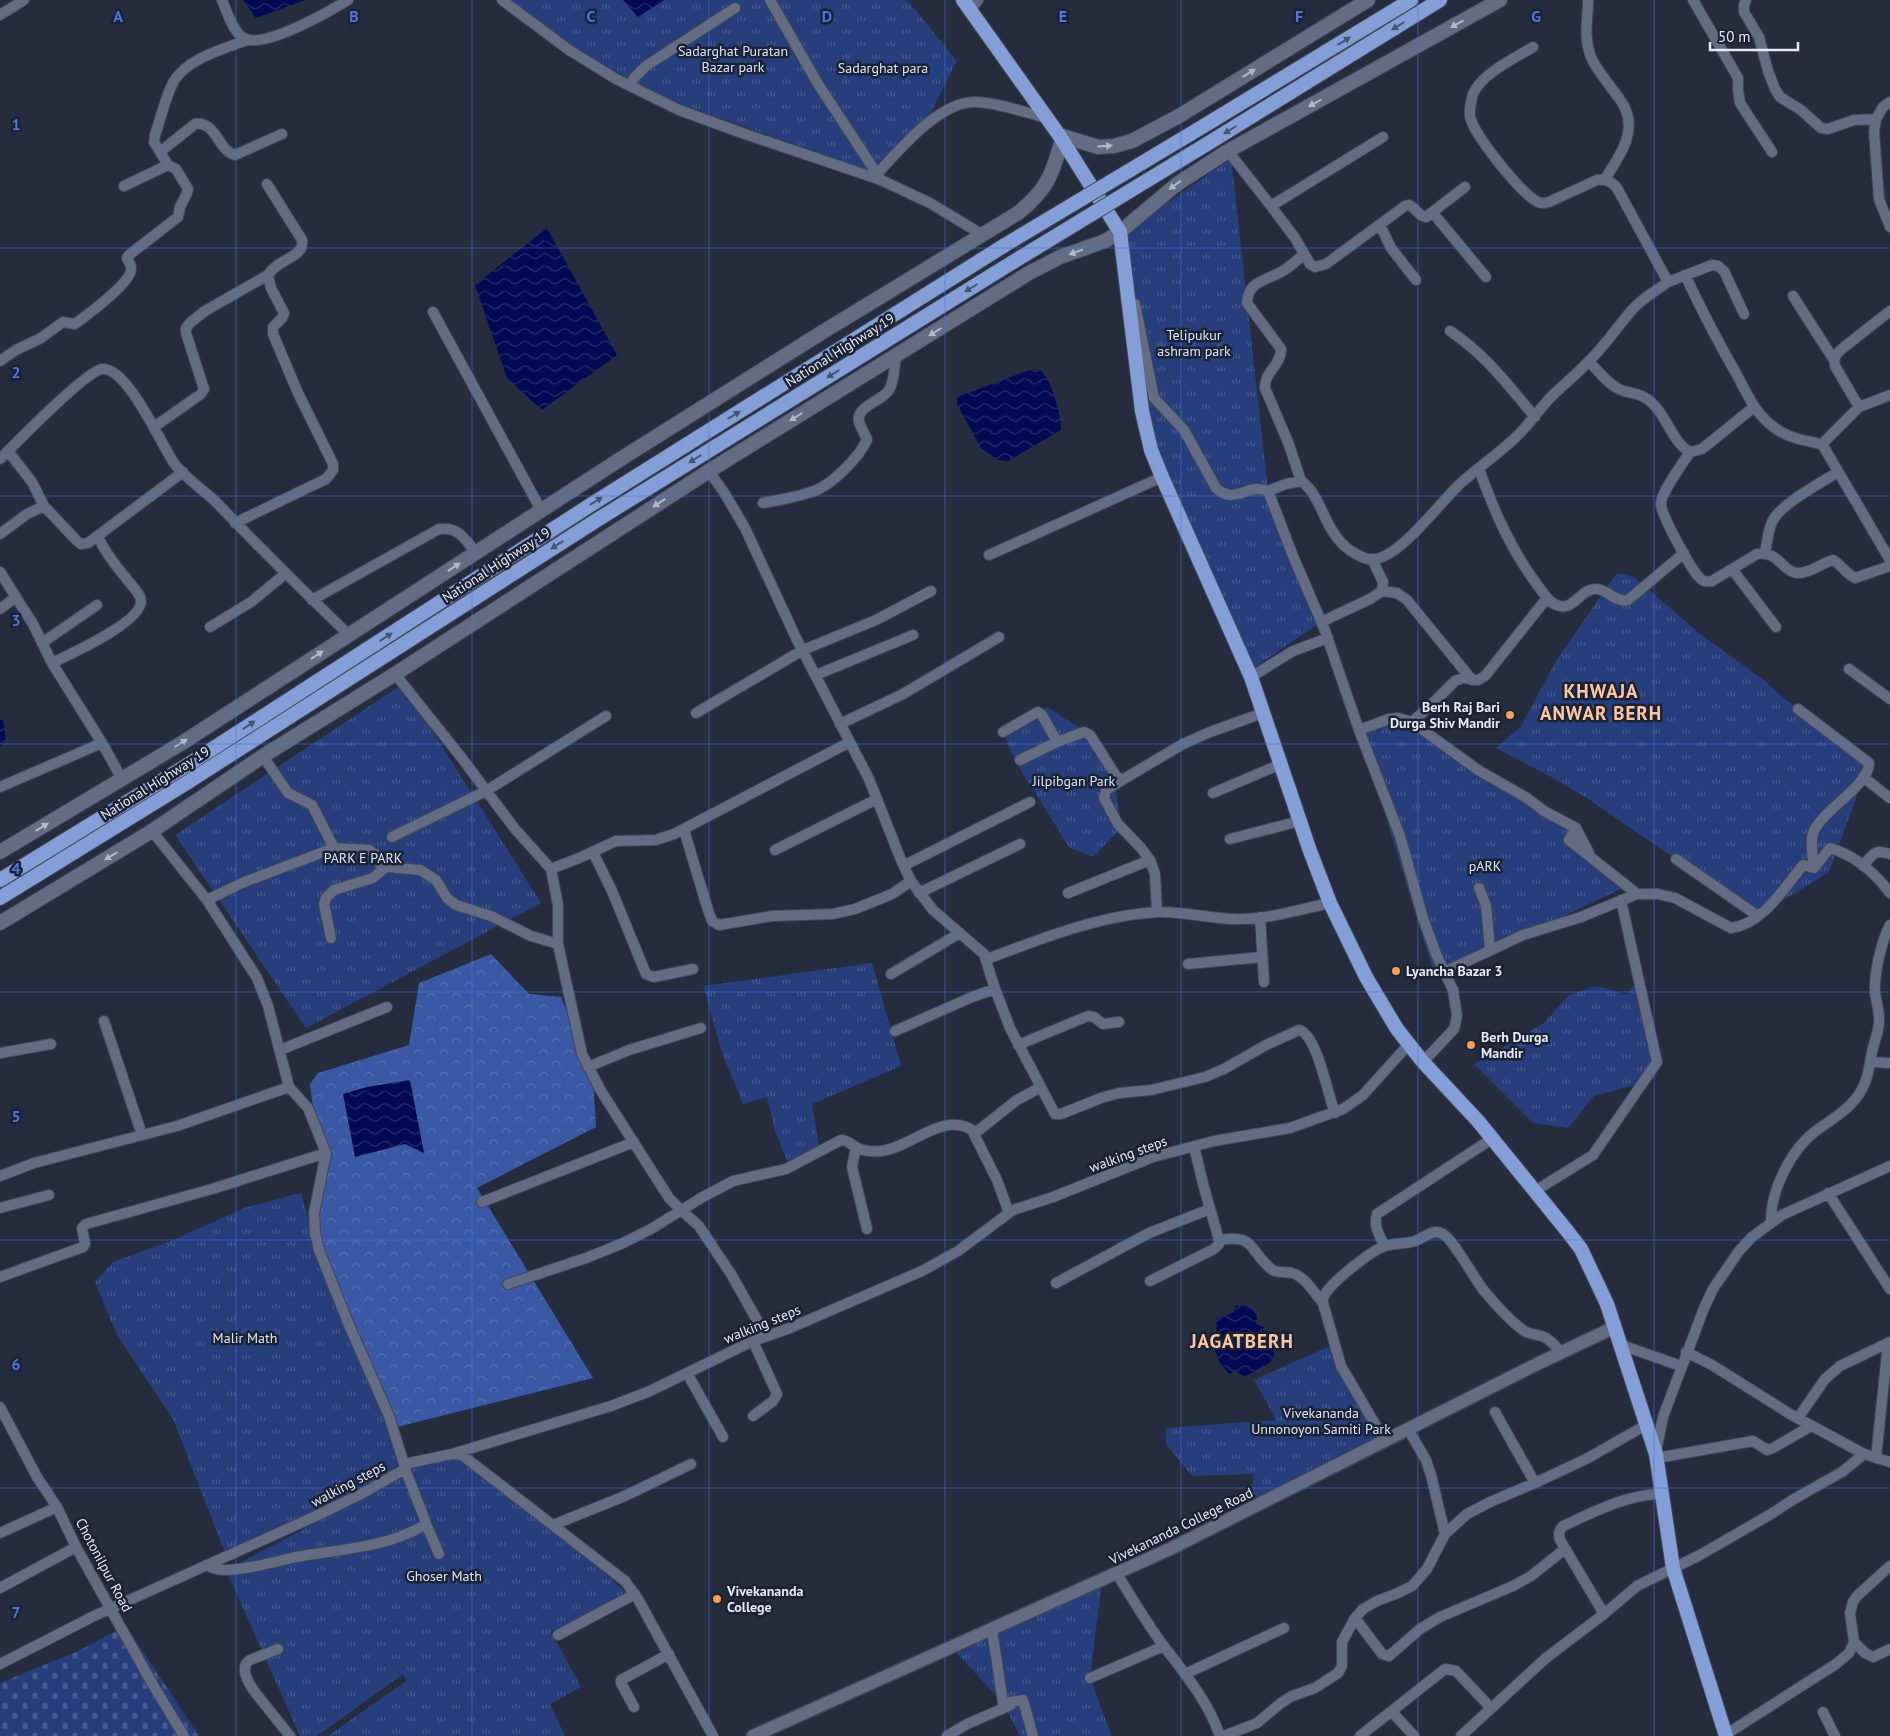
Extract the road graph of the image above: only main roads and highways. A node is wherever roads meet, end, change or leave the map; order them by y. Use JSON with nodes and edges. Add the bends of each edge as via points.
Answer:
{"nodes":[{"id":1,"x":1368,"y":0,"type":"edge"},
{"id":2,"x":1411,"y":0,"type":"edge"},
{"id":3,"x":1440,"y":0,"type":"edge"},
{"id":4,"x":1500,"y":0,"type":"edge"},
{"id":5,"x":971,"y":3,"type":"edge"},
{"id":6,"x":1060,"y":138,"type":"junction"},
{"id":7,"x":1120,"y":232,"type":"junction"},
{"id":8,"x":0,"y":852,"type":"edge"},
{"id":9,"x":0,"y":880,"type":"edge"},
{"id":10,"x":0,"y":898,"type":"edge"},
{"id":11,"x":0,"y":923,"type":"edge"},
{"id":12,"x":1725,"y":1736,"type":"edge"}],
"edges":[{"from":6,"to":1,"type":"main road","one_way":true,"via":[[1098,147],[1132,141],[1179,116]]},
{"from":9,"to":2,"type":"highway","one_way":true,"bridge":true,"via":[[1005,245]]},
{"from":3,"to":10,"type":"highway","name":"National Highway 19","one_way":true,"bridge":true,"via":[[597,520],[188,782]]},
{"from":4,"to":7,"type":"main road","one_way":true,"via":[[1228,151],[1177,184]]},
{"from":5,"to":6,"type":"highway"},
{"from":6,"to":7,"type":"highway"},
{"from":8,"to":6,"type":"main road","one_way":true,"via":[[182,743],[541,510],[983,235],[1034,200],[1052,174]]},
{"from":7,"to":11,"type":"main road","one_way":true,"via":[[1029,273],[709,471],[263,756],[152,831]]},
{"from":7,"to":12,"type":"highway","via":[[1142,410],[1151,450],[1251,677],[1330,903],[1378,1000],[1397,1029],[1535,1191],[1581,1249],[1598,1282],[1656,1456],[1673,1568]]}]}
